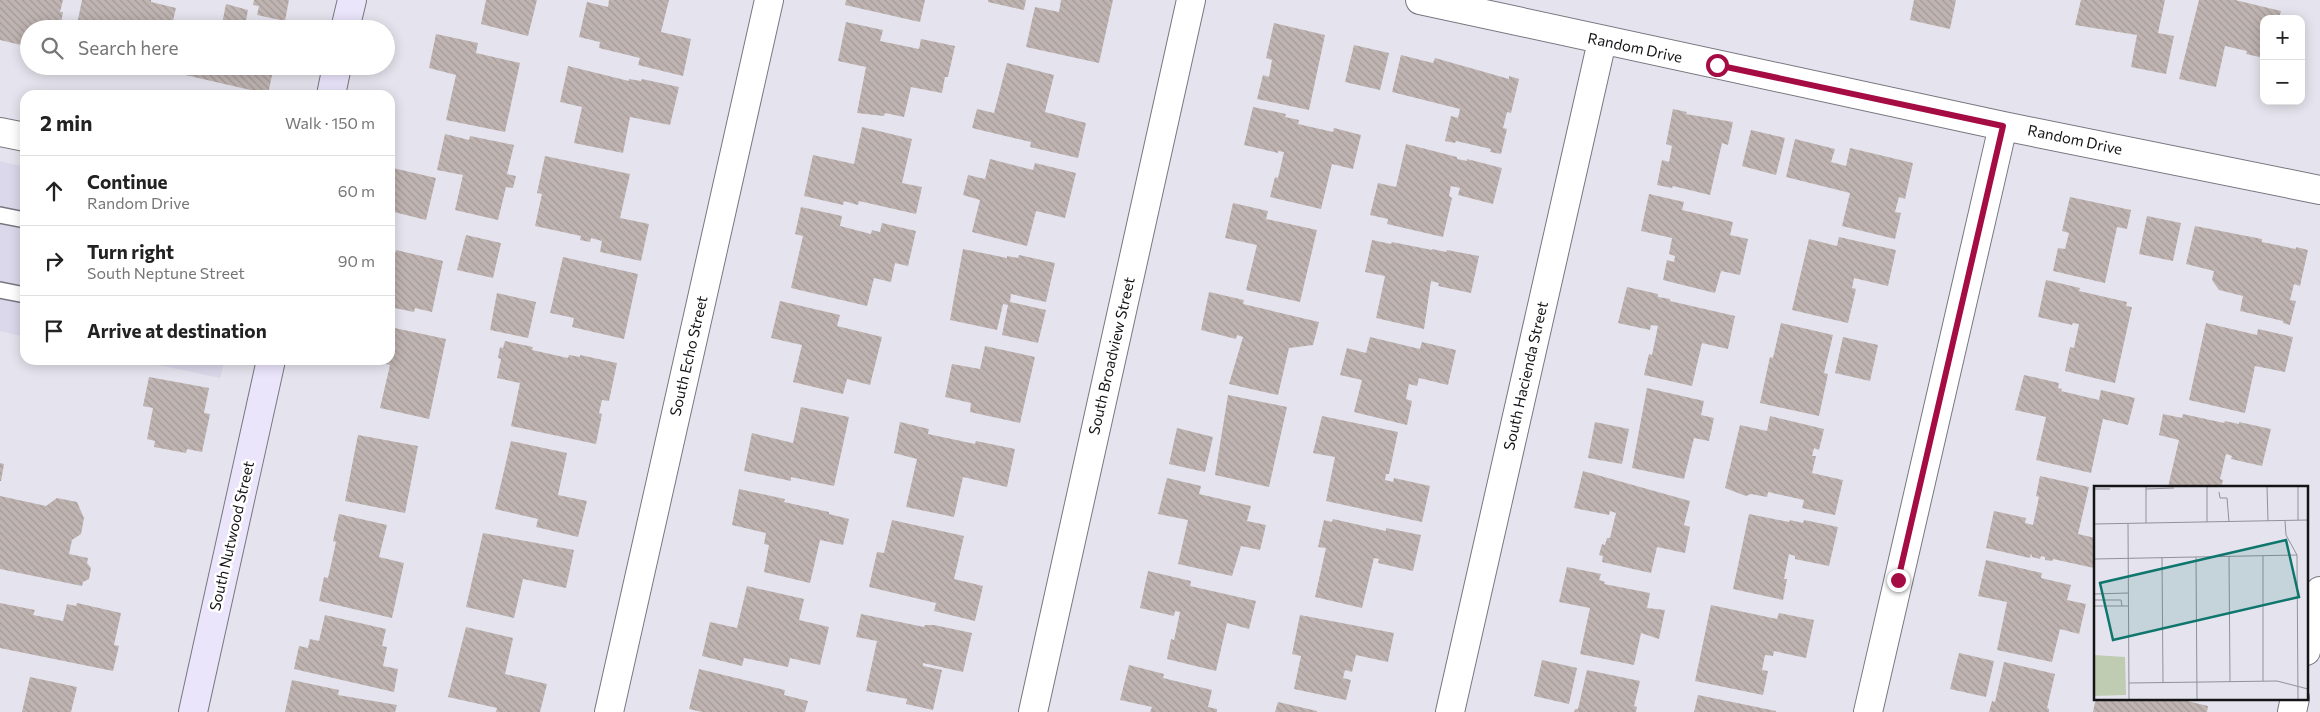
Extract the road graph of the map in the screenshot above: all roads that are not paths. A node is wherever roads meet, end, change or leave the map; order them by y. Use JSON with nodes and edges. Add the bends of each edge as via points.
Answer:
{"nodes":[{"id":1,"x":352,"y":0,"type":"edge"},
{"id":2,"x":769,"y":0,"type":"edge"},
{"id":3,"x":1192,"y":0,"type":"edge"},
{"id":4,"x":1420,"y":0,"type":"edge"},
{"id":5,"x":347,"y":20,"type":"edge"},
{"id":6,"x":1602,"y":41,"type":"junction"},
{"id":7,"x":335,"y":75,"type":"edge"},
{"id":8,"x":331,"y":90,"type":"edge"},
{"id":9,"x":2003,"y":126,"type":"junction"},
{"id":10,"x":0,"y":132,"type":"edge"},
{"id":11,"x":20,"y":136,"type":"edge"},
{"id":12,"x":2320,"y":190,"type":"edge"},
{"id":13,"x":0,"y":215,"type":"edge"},
{"id":14,"x":20,"y":219,"type":"edge"},
{"id":15,"x":0,"y":290,"type":"edge"},
{"id":16,"x":20,"y":294,"type":"edge"},
{"id":17,"x":270,"y":365,"type":"edge"},
{"id":18,"x":2320,"y":591,"type":"edge"},
{"id":19,"x":2317,"y":622,"type":"edge"},
{"id":20,"x":2308,"y":646,"type":"edge"},
{"id":21,"x":192,"y":712,"type":"edge"},
{"id":22,"x":609,"y":712,"type":"edge"},
{"id":23,"x":1032,"y":712,"type":"edge"},
{"id":24,"x":1450,"y":712,"type":"edge"},
{"id":25,"x":1868,"y":712,"type":"edge"}],
"edges":[{"from":1,"to":5,"type":"street"},
{"from":2,"to":22,"type":"street","name":"South Echo Street"},
{"from":3,"to":23,"type":"street","name":"South Broadview Street"},
{"from":4,"to":6,"type":"street","name":"Random Drive"},
{"from":6,"to":9,"type":"street","name":"Random Drive"},
{"from":6,"to":24,"type":"street","name":"South Hacienda Street"},
{"from":7,"to":8,"type":"street"},
{"from":9,"to":12,"type":"street","name":"Random Drive"},
{"from":9,"to":25,"type":"street"},
{"from":10,"to":11,"type":"street"},
{"from":13,"to":14,"type":"lane"},
{"from":15,"to":16,"type":"lane"},
{"from":17,"to":21,"type":"street","name":"South Nutwood Street"},
{"from":18,"to":19,"type":"street"},
{"from":19,"to":20,"type":"street"}]}
